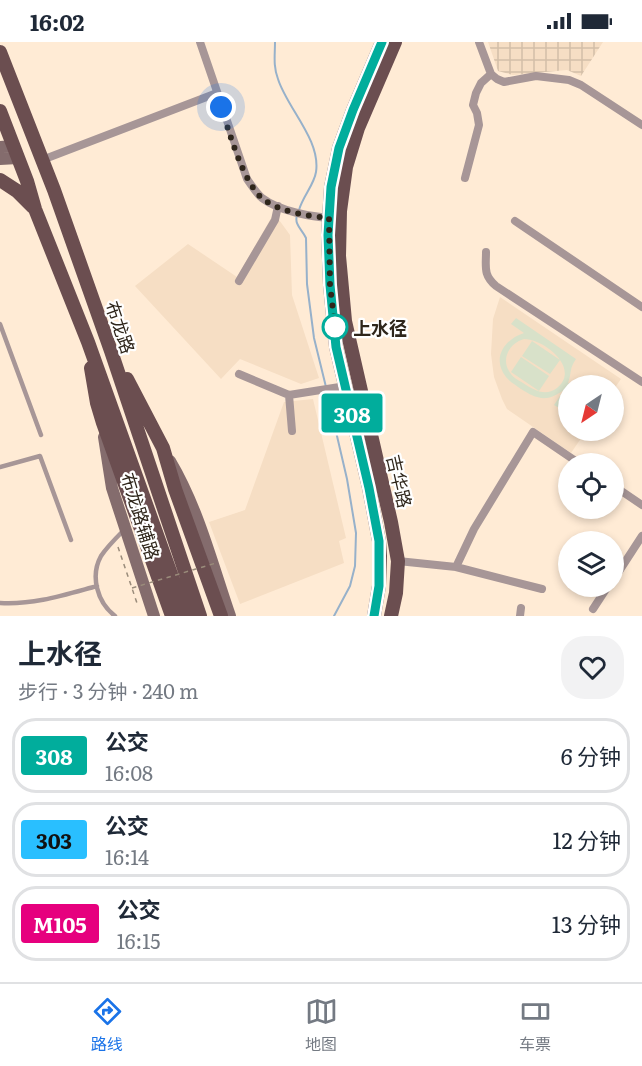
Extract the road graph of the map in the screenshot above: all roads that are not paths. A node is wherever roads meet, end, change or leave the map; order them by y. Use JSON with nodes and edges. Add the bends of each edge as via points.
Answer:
{"nodes":[{"id":1,"x":200,"y":42,"type":"edge"},
{"id":2,"x":382,"y":42,"type":"edge"},
{"id":3,"x":395,"y":42,"type":"edge"},
{"id":4,"x":479,"y":42,"type":"edge"},
{"id":5,"x":0,"y":52,"type":"edge"},
{"id":6,"x":491,"y":74,"type":"junction"},
{"id":7,"x":217,"y":93,"type":"junction"},
{"id":8,"x":0,"y":111,"type":"edge"},
{"id":9,"x":642,"y":125,"type":"edge"},
{"id":10,"x":11,"y":150,"type":"edge"},
{"id":11,"x":0,"y":159,"type":"edge"},
{"id":12,"x":42,"y":160,"type":"junction"},
{"id":13,"x":465,"y":178,"type":"dead end"},
{"id":14,"x":0,"y":180,"type":"edge"},
{"id":15,"x":280,"y":207,"type":"junction"},
{"id":16,"x":35,"y":209,"type":"junction"},
{"id":17,"x":328,"y":218,"type":"junction"},
{"id":18,"x":515,"y":221,"type":"dead end"},
{"id":19,"x":486,"y":252,"type":"dead end"},
{"id":20,"x":239,"y":281,"type":"dead end"},
{"id":21,"x":642,"y":307,"type":"edge"},
{"id":22,"x":0,"y":324,"type":"edge"},
{"id":23,"x":88,"y":342,"type":"junction"},
{"id":24,"x":111,"y":351,"type":"junction"},
{"id":25,"x":239,"y":375,"type":"dead end"},
{"id":26,"x":642,"y":382,"type":"edge"},
{"id":27,"x":346,"y":386,"type":"junction"},
{"id":28,"x":290,"y":395,"type":"junction"},
{"id":29,"x":103,"y":423,"type":"junction"},
{"id":30,"x":292,"y":431,"type":"dead end"},
{"id":31,"x":41,"y":435,"type":"dead end"},
{"id":32,"x":163,"y":448,"type":"junction"},
{"id":33,"x":564,"y":453,"type":"edge"},
{"id":34,"x":0,"y":466,"type":"edge"},
{"id":35,"x":624,"y":493,"type":"edge"},
{"id":36,"x":642,"y":505,"type":"edge"},
{"id":37,"x":125,"y":529,"type":"junction"},
{"id":38,"x":642,"y":536,"type":"edge"},
{"id":39,"x":71,"y":540,"type":"dead end"},
{"id":40,"x":399,"y":561,"type":"junction"},
{"id":41,"x":624,"y":564,"type":"edge"},
{"id":42,"x":456,"y":567,"type":"junction"},
{"id":43,"x":97,"y":586,"type":"junction"},
{"id":44,"x":542,"y":589,"type":"dead end"},
{"id":45,"x":601,"y":597,"type":"edge"},
{"id":46,"x":0,"y":603,"type":"edge"},
{"id":47,"x":593,"y":609,"type":"dead end"},
{"id":48,"x":115,"y":616,"type":"edge"},
{"id":49,"x":154,"y":616,"type":"edge"},
{"id":50,"x":172,"y":616,"type":"edge"},
{"id":51,"x":186,"y":616,"type":"edge"},
{"id":52,"x":200,"y":616,"type":"edge"},
{"id":53,"x":221,"y":616,"type":"edge"},
{"id":54,"x":230,"y":616,"type":"edge"},
{"id":55,"x":374,"y":616,"type":"edge"},
{"id":56,"x":391,"y":616,"type":"edge"}],
"edges":[{"from":1,"to":7,"type":"street"},
{"from":2,"to":17,"type":"main road","name":"吉华路","via":[[339,148]]},
{"from":3,"to":17,"type":"main road","name":"吉华路","via":[[358,128]]},
{"from":4,"to":6,"type":"street"},
{"from":5,"to":12,"type":"main road","name":"布龙路"},
{"from":6,"to":9,"type":"street","via":[[504,82],[536,76],[569,80]]},
{"from":6,"to":13,"type":"street","via":[[476,93],[473,105],[479,125]]},
{"from":7,"to":12,"type":"street"},
{"from":7,"to":15,"type":"street","via":[[247,179],[264,200]]},
{"from":8,"to":10,"type":"main road","name":"布龙路"},
{"from":10,"to":11,"type":"main road"},
{"from":10,"to":16,"type":"main road","name":"布龙路","via":[[27,181]]},
{"from":12,"to":24,"type":"main road","name":"布龙路"},
{"from":14,"to":16,"type":"main road"},
{"from":15,"to":17,"type":"street"},
{"from":15,"to":20,"type":"street"},
{"from":16,"to":23,"type":"main road","name":"布龙路"},
{"from":17,"to":27,"type":"main road","name":"吉华路","via":[[336,347]]},
{"from":17,"to":40,"type":"main road","name":"吉华路","via":[[339,256],[345,321]]},
{"from":18,"to":21,"type":"street"},
{"from":19,"to":26,"type":"street","via":[[486,274],[496,286]]},
{"from":22,"to":31,"type":"lane"},
{"from":23,"to":29,"type":"main road"},
{"from":23,"to":51,"type":"main road","name":"布龙路"},
{"from":24,"to":32,"type":"main road"},
{"from":24,"to":52,"type":"main road","name":"布龙路"},
{"from":25,"to":28,"type":"street"},
{"from":27,"to":28,"type":"street"},
{"from":27,"to":55,"type":"main road","name":"吉华路","via":[[379,541]]},
{"from":28,"to":30,"type":"street"},
{"from":29,"to":37,"type":"main road","name":"布龙路辅路","via":[[109,474]]},
{"from":29,"to":50,"type":"main road"},
{"from":32,"to":53,"type":"main road"},
{"from":32,"to":54,"type":"main road","via":[[192,504]]},
{"from":33,"to":42,"type":"street","via":[[533,432],[474,529]]},
{"from":34,"to":39,"type":"lane","via":[[40,456]]},
{"from":35,"to":36,"type":"street"},
{"from":37,"to":43,"type":"lane","via":[[101,557]]},
{"from":37,"to":49,"type":"main road","name":"布龙路辅路"},
{"from":38,"to":41,"type":"street"},
{"from":40,"to":42,"type":"street"},
{"from":40,"to":56,"type":"main road","name":"吉华路"},
{"from":42,"to":44,"type":"street"},
{"from":43,"to":46,"type":"lane","via":[[39,602]]},
{"from":43,"to":48,"type":"lane","via":[[102,603]]},
{"from":45,"to":47,"type":"street"}]}
